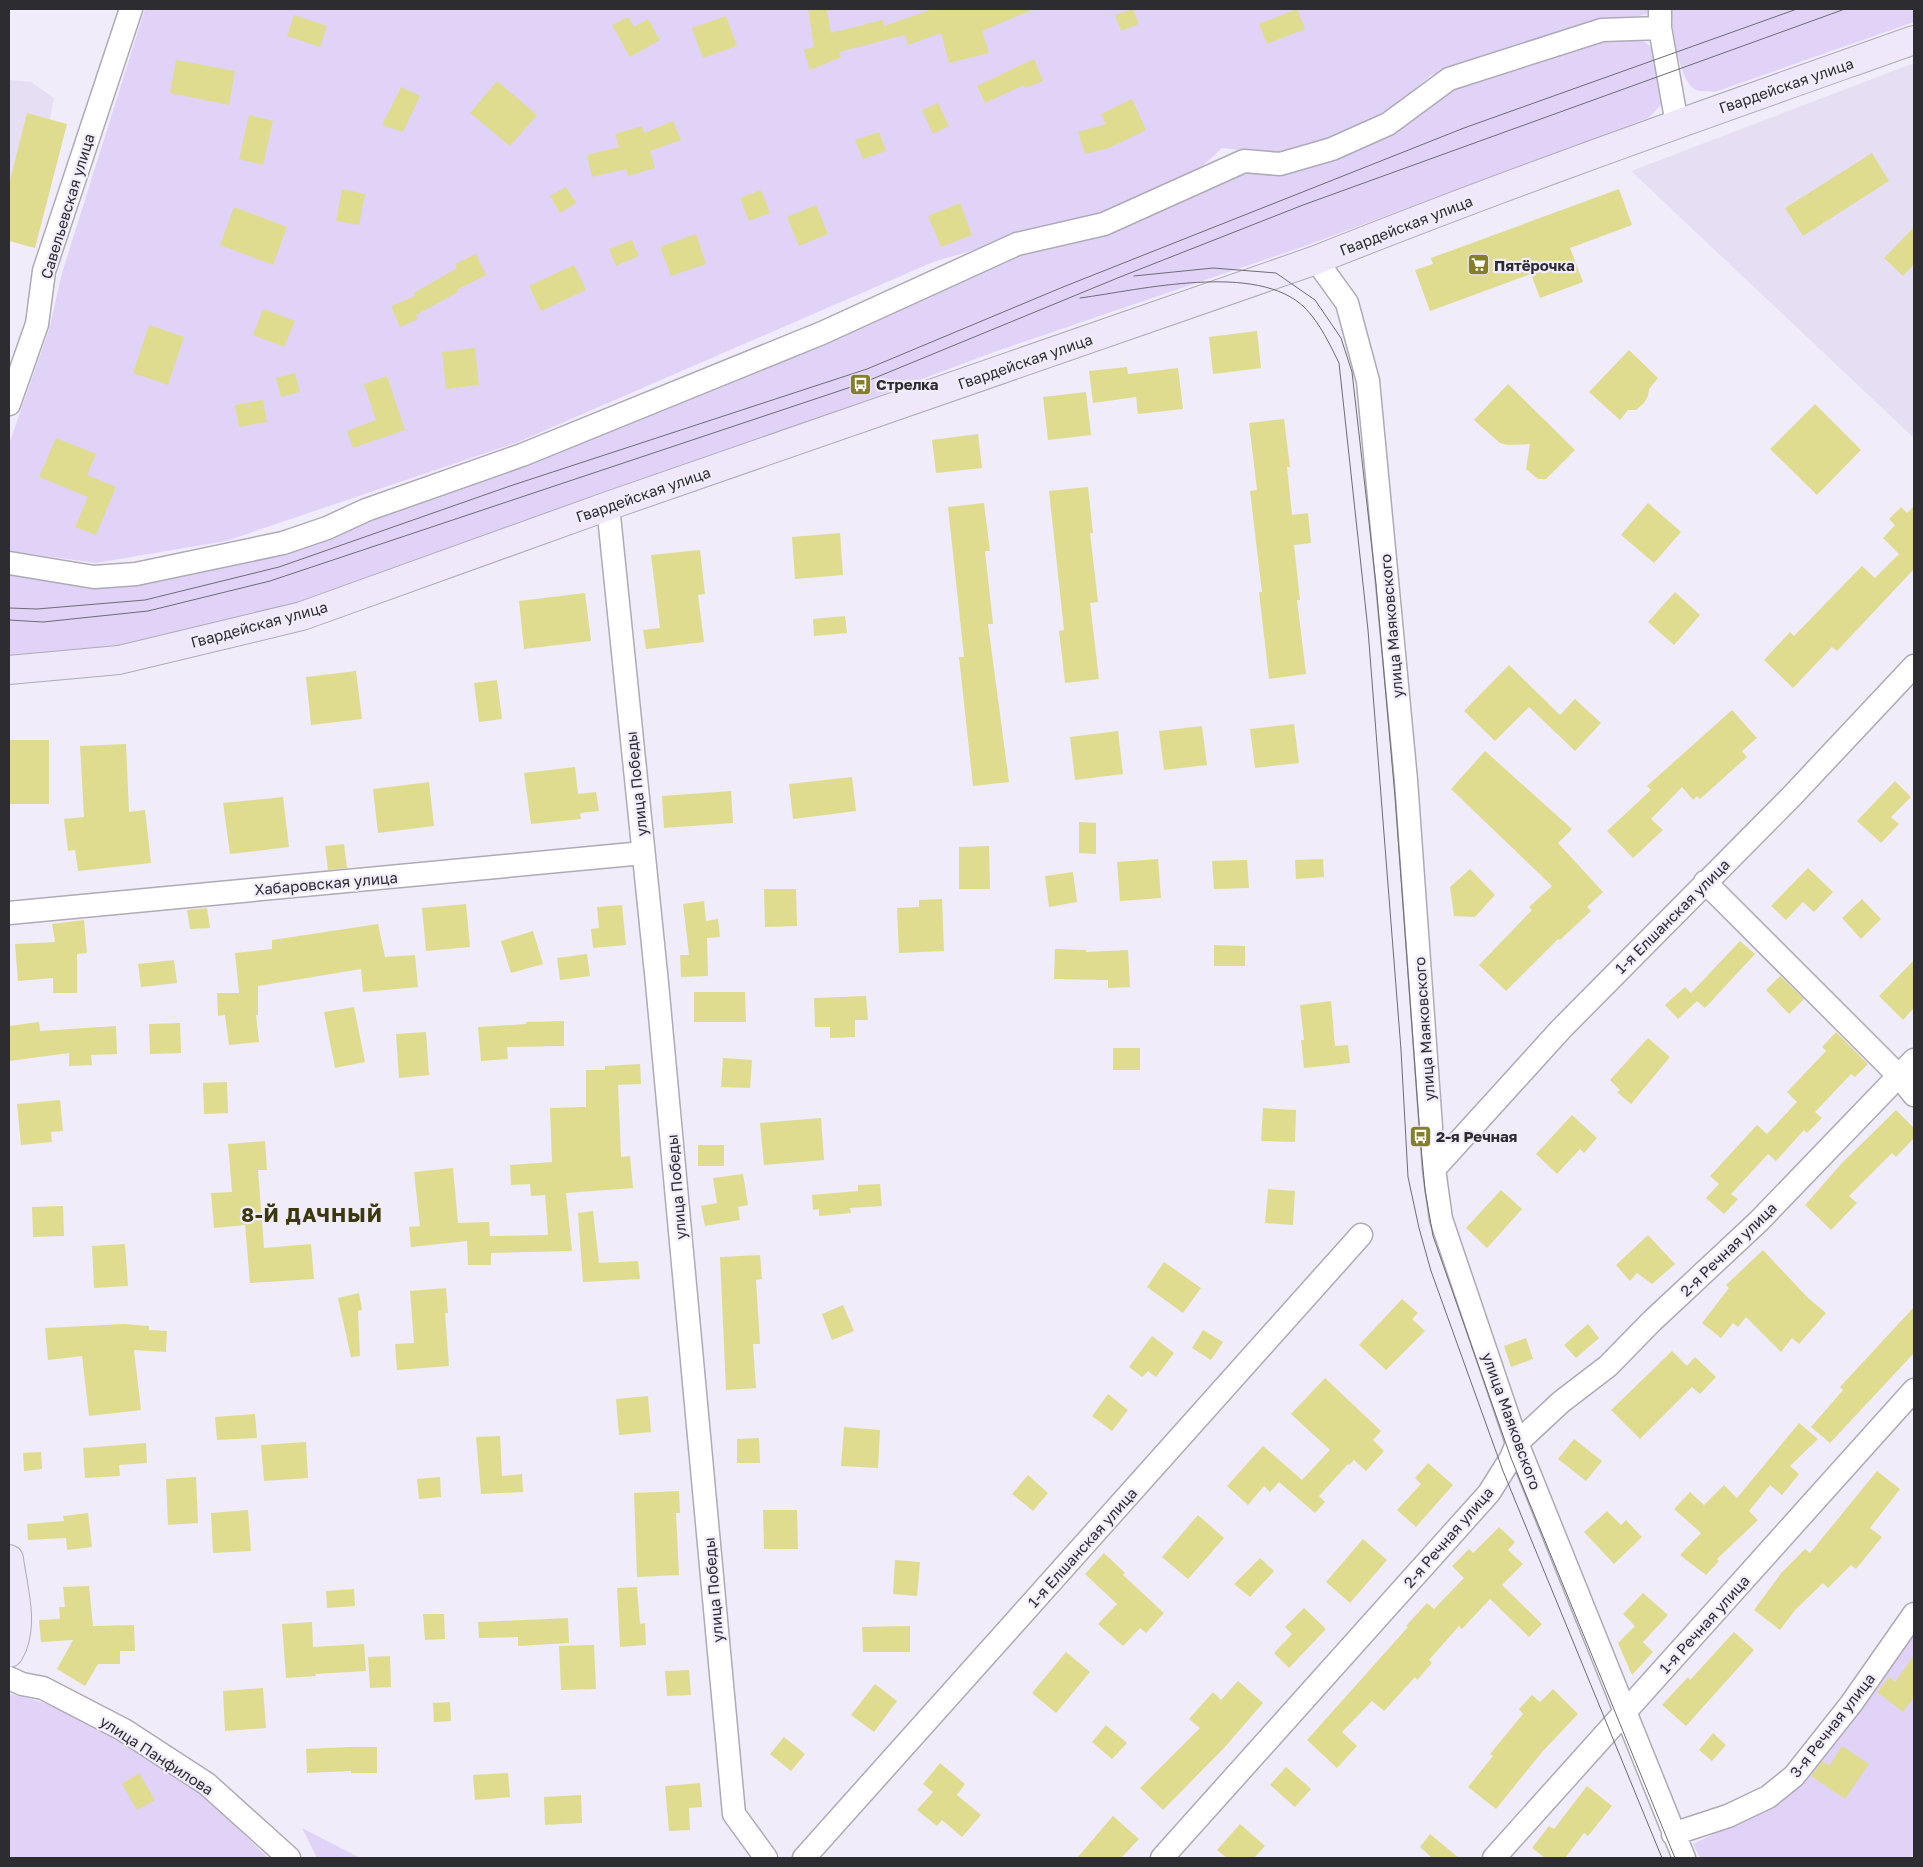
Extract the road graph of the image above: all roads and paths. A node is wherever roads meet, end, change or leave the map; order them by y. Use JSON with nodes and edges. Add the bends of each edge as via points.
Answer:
{"nodes":[{"id":1,"x":132,"y":9,"type":"edge"},
{"id":2,"x":1660,"y":18,"type":"edge"},
{"id":3,"x":1914,"y":40,"type":"edge"},
{"id":4,"x":1677,"y":124,"type":"junction"},
{"id":5,"x":1316,"y":260,"type":"junction"},
{"id":6,"x":9,"y":404,"type":"edge"},
{"id":7,"x":608,"y":506,"type":"junction"},
{"id":8,"x":9,"y":563,"type":"edge"},
{"id":9,"x":1914,"y":666,"type":"edge"},
{"id":10,"x":9,"y":670,"type":"edge"},
{"id":11,"x":644,"y":853,"type":"junction"},
{"id":12,"x":1705,"y":882,"type":"junction"},
{"id":13,"x":9,"y":913,"type":"edge"},
{"id":14,"x":1914,"y":1060,"type":"edge"},
{"id":15,"x":1899,"y":1076,"type":"junction"},
{"id":16,"x":1914,"y":1095,"type":"edge"},
{"id":17,"x":1434,"y":1169,"type":"junction"},
{"id":18,"x":1361,"y":1235,"type":"dead end"},
{"id":19,"x":1914,"y":1390,"type":"edge"},
{"id":20,"x":1516,"y":1443,"type":"junction"},
{"id":21,"x":9,"y":1559,"type":"edge"},
{"id":22,"x":1914,"y":1614,"type":"edge"},
{"id":23,"x":9,"y":1653,"type":"edge"},
{"id":24,"x":9,"y":1678,"type":"edge"},
{"id":25,"x":1625,"y":1710,"type":"junction"},
{"id":26,"x":1673,"y":1834,"type":"junction"},
{"id":27,"x":289,"y":1858,"type":"edge"},
{"id":28,"x":766,"y":1858,"type":"edge"},
{"id":29,"x":804,"y":1858,"type":"edge"},
{"id":30,"x":1162,"y":1858,"type":"edge"},
{"id":31,"x":1494,"y":1858,"type":"edge"},
{"id":32,"x":1684,"y":1858,"type":"edge"}],
"edges":[{"from":1,"to":6,"type":"street","name":"Савельевская улица","via":[[44,271],[37,324]]},
{"from":2,"to":4,"type":"street"},
{"from":2,"to":8,"type":"street","via":[[1602,30],[1449,79],[1388,124],[1332,149],[1280,164],[1244,161],[1104,224],[1017,244],[822,333],[522,456],[366,510],[292,540],[136,574],[94,577]]},
{"from":3,"to":4,"type":"main road","name":"Гвардейская улица"},
{"from":4,"to":5,"type":"main road","name":"Гвардейская улица"},
{"from":5,"to":7,"type":"main road","name":"Гвардейская улица"},
{"from":5,"to":17,"type":"street","name":"улица Маяковского","via":[[1347,303],[1368,381],[1406,780]]},
{"from":7,"to":10,"type":"main road","name":"Гвардейская улица","via":[[302,616],[119,660]]},
{"from":7,"to":11,"type":"street","name":"улица Победы"},
{"from":9,"to":12,"type":"street","name":"1-я Елшанская улица"},
{"from":11,"to":13,"type":"street","name":"Хабаровская улица"},
{"from":11,"to":28,"type":"street","name":"улица Победы","via":[[734,1814]]},
{"from":12,"to":15,"type":"street"},
{"from":12,"to":17,"type":"street","name":"1-я Елшанская улица","via":[[1561,1029]]},
{"from":14,"to":15,"type":"street","name":"2-я Речная улица"},
{"from":15,"to":16,"type":"street"},
{"from":15,"to":20,"type":"street","name":"2-я Речная улица","via":[[1759,1221],[1608,1366],[1561,1402]]},
{"from":17,"to":20,"type":"street","name":"улица Маяковского","via":[[1441,1219]]},
{"from":18,"to":29,"type":"street","name":"1-я Елшанская улица"},
{"from":19,"to":25,"type":"street","name":"1-я Речная улица"},
{"from":20,"to":25,"type":"street","name":"улица Маяковского"},
{"from":20,"to":30,"type":"street","name":"2-я Речная улица","via":[[1511,1458],[1489,1494]]},
{"from":21,"to":23,"type":"main road","via":[[18,1628],[15,1644]]},
{"from":22,"to":26,"type":"street","name":"3-я Речная улица","via":[[1851,1704],[1794,1776],[1768,1797]]},
{"from":24,"to":27,"type":"street","name":"улица Панфилова","via":[[43,1688],[124,1730],[207,1784]]},
{"from":25,"to":26,"type":"street","name":"улица Маяковского"},
{"from":25,"to":31,"type":"street","name":"1-я Речная улица"},
{"from":26,"to":32,"type":"street","name":"улица Маяковского"}]}
